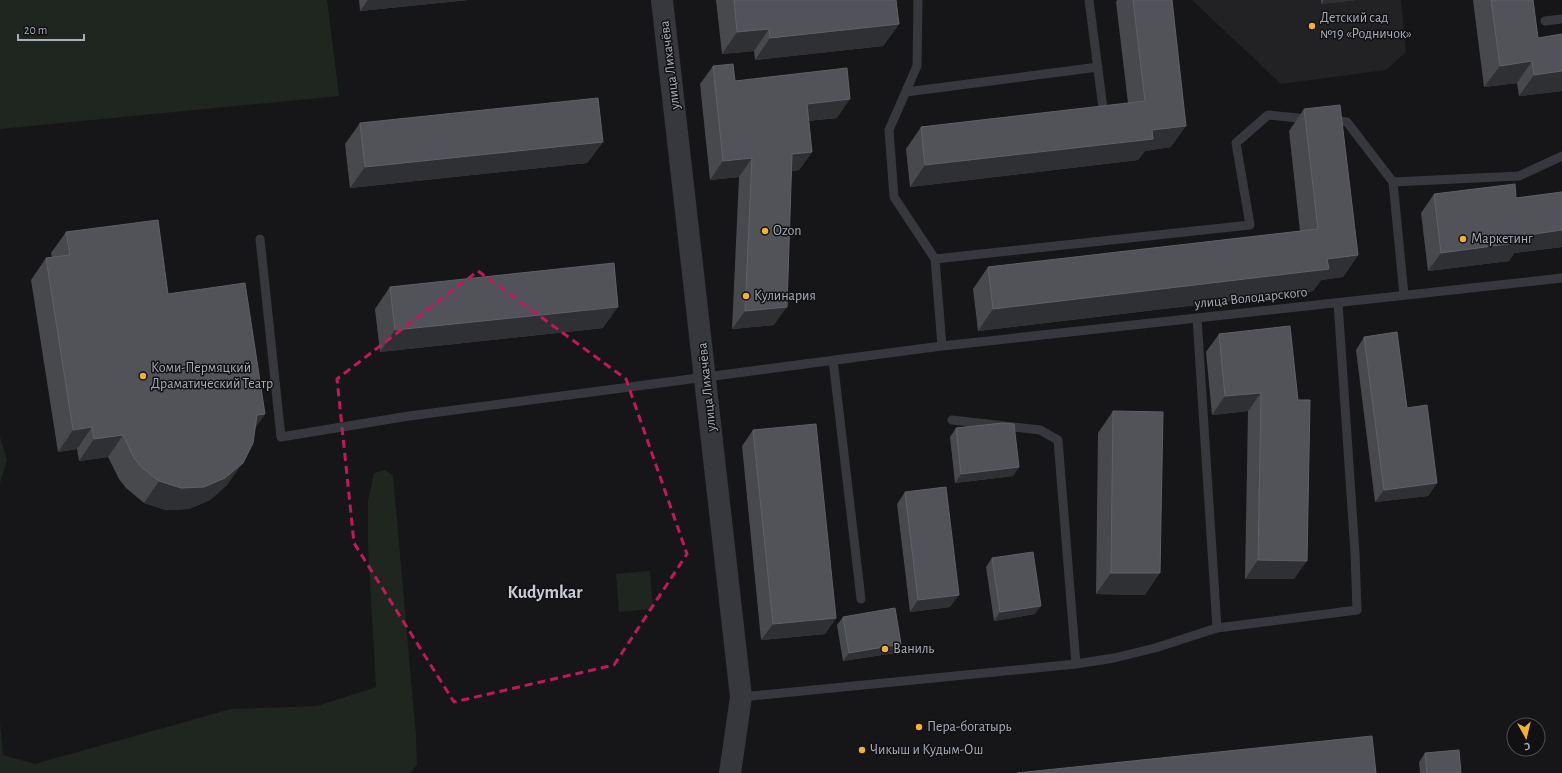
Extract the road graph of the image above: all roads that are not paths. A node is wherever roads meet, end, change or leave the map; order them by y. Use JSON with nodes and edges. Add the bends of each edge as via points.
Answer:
{"nodes":[{"id":1,"x":662,"y":0,"type":"edge"},
{"id":2,"x":918,"y":0,"type":"edge"},
{"id":3,"x":1089,"y":0,"type":"edge"},
{"id":4,"x":1562,"y":19,"type":"edge"},
{"id":5,"x":1545,"y":21,"type":"dead end"},
{"id":6,"x":1098,"y":67,"type":"junction"},
{"id":7,"x":906,"y":92,"type":"junction"},
{"id":8,"x":1104,"y":116,"type":"edge"},
{"id":9,"x":1562,"y":156,"type":"edge"},
{"id":10,"x":1393,"y":182,"type":"junction"},
{"id":11,"x":260,"y":238,"type":"dead end"},
{"id":12,"x":936,"y":259,"type":"junction"},
{"id":13,"x":1562,"y":278,"type":"edge"},
{"id":14,"x":1404,"y":295,"type":"junction"},
{"id":15,"x":1338,"y":303,"type":"junction"},
{"id":16,"x":1196,"y":318,"type":"junction"},
{"id":17,"x":942,"y":346,"type":"junction"},
{"id":18,"x":833,"y":360,"type":"junction"},
{"id":19,"x":706,"y":377,"type":"junction"},
{"id":20,"x":952,"y":420,"type":"dead end"},
{"id":21,"x":861,"y":599,"type":"dead end"},
{"id":22,"x":1217,"y":628,"type":"junction"},
{"id":23,"x":1076,"y":664,"type":"junction"},
{"id":24,"x":741,"y":697,"type":"junction"},
{"id":25,"x":730,"y":773,"type":"edge"}],
"edges":[{"from":1,"to":19,"type":"street","name":"улица Лихачёва"},
{"from":2,"to":7,"type":"lane","via":[[917,66]]},
{"from":3,"to":6,"type":"lane"},
{"from":4,"to":5,"type":"lane"},
{"from":6,"to":7,"type":"lane"},
{"from":6,"to":8,"type":"lane"},
{"from":7,"to":12,"type":"lane","via":[[889,130],[894,197]]},
{"from":9,"to":10,"type":"lane","via":[[1519,176]]},
{"from":10,"to":12,"type":"lane","via":[[1347,122],[1268,115],[1236,143],[1250,225]]},
{"from":10,"to":14,"type":"lane"},
{"from":11,"to":19,"type":"lane","name":"улица Володарского","via":[[281,438],[409,416]]},
{"from":12,"to":17,"type":"lane"},
{"from":13,"to":14,"type":"lane","name":"улица Володарского"},
{"from":14,"to":15,"type":"lane","name":"улица Володарского"},
{"from":15,"to":16,"type":"lane","name":"улица Володарского"},
{"from":15,"to":22,"type":"lane","via":[[1355,553],[1356,610]]},
{"from":16,"to":17,"type":"lane","name":"улица Володарского"},
{"from":16,"to":22,"type":"lane"},
{"from":17,"to":18,"type":"lane","name":"улица Володарского"},
{"from":18,"to":19,"type":"lane","name":"улица Володарского"},
{"from":18,"to":21,"type":"lane"},
{"from":19,"to":24,"type":"street","name":"улица Лихачёва"},
{"from":20,"to":23,"type":"lane","via":[[1040,430],[1058,440]]},
{"from":22,"to":23,"type":"lane","via":[[1155,648]]},
{"from":23,"to":24,"type":"lane"},
{"from":24,"to":25,"type":"street","name":"улица Лихачёва"}]}
